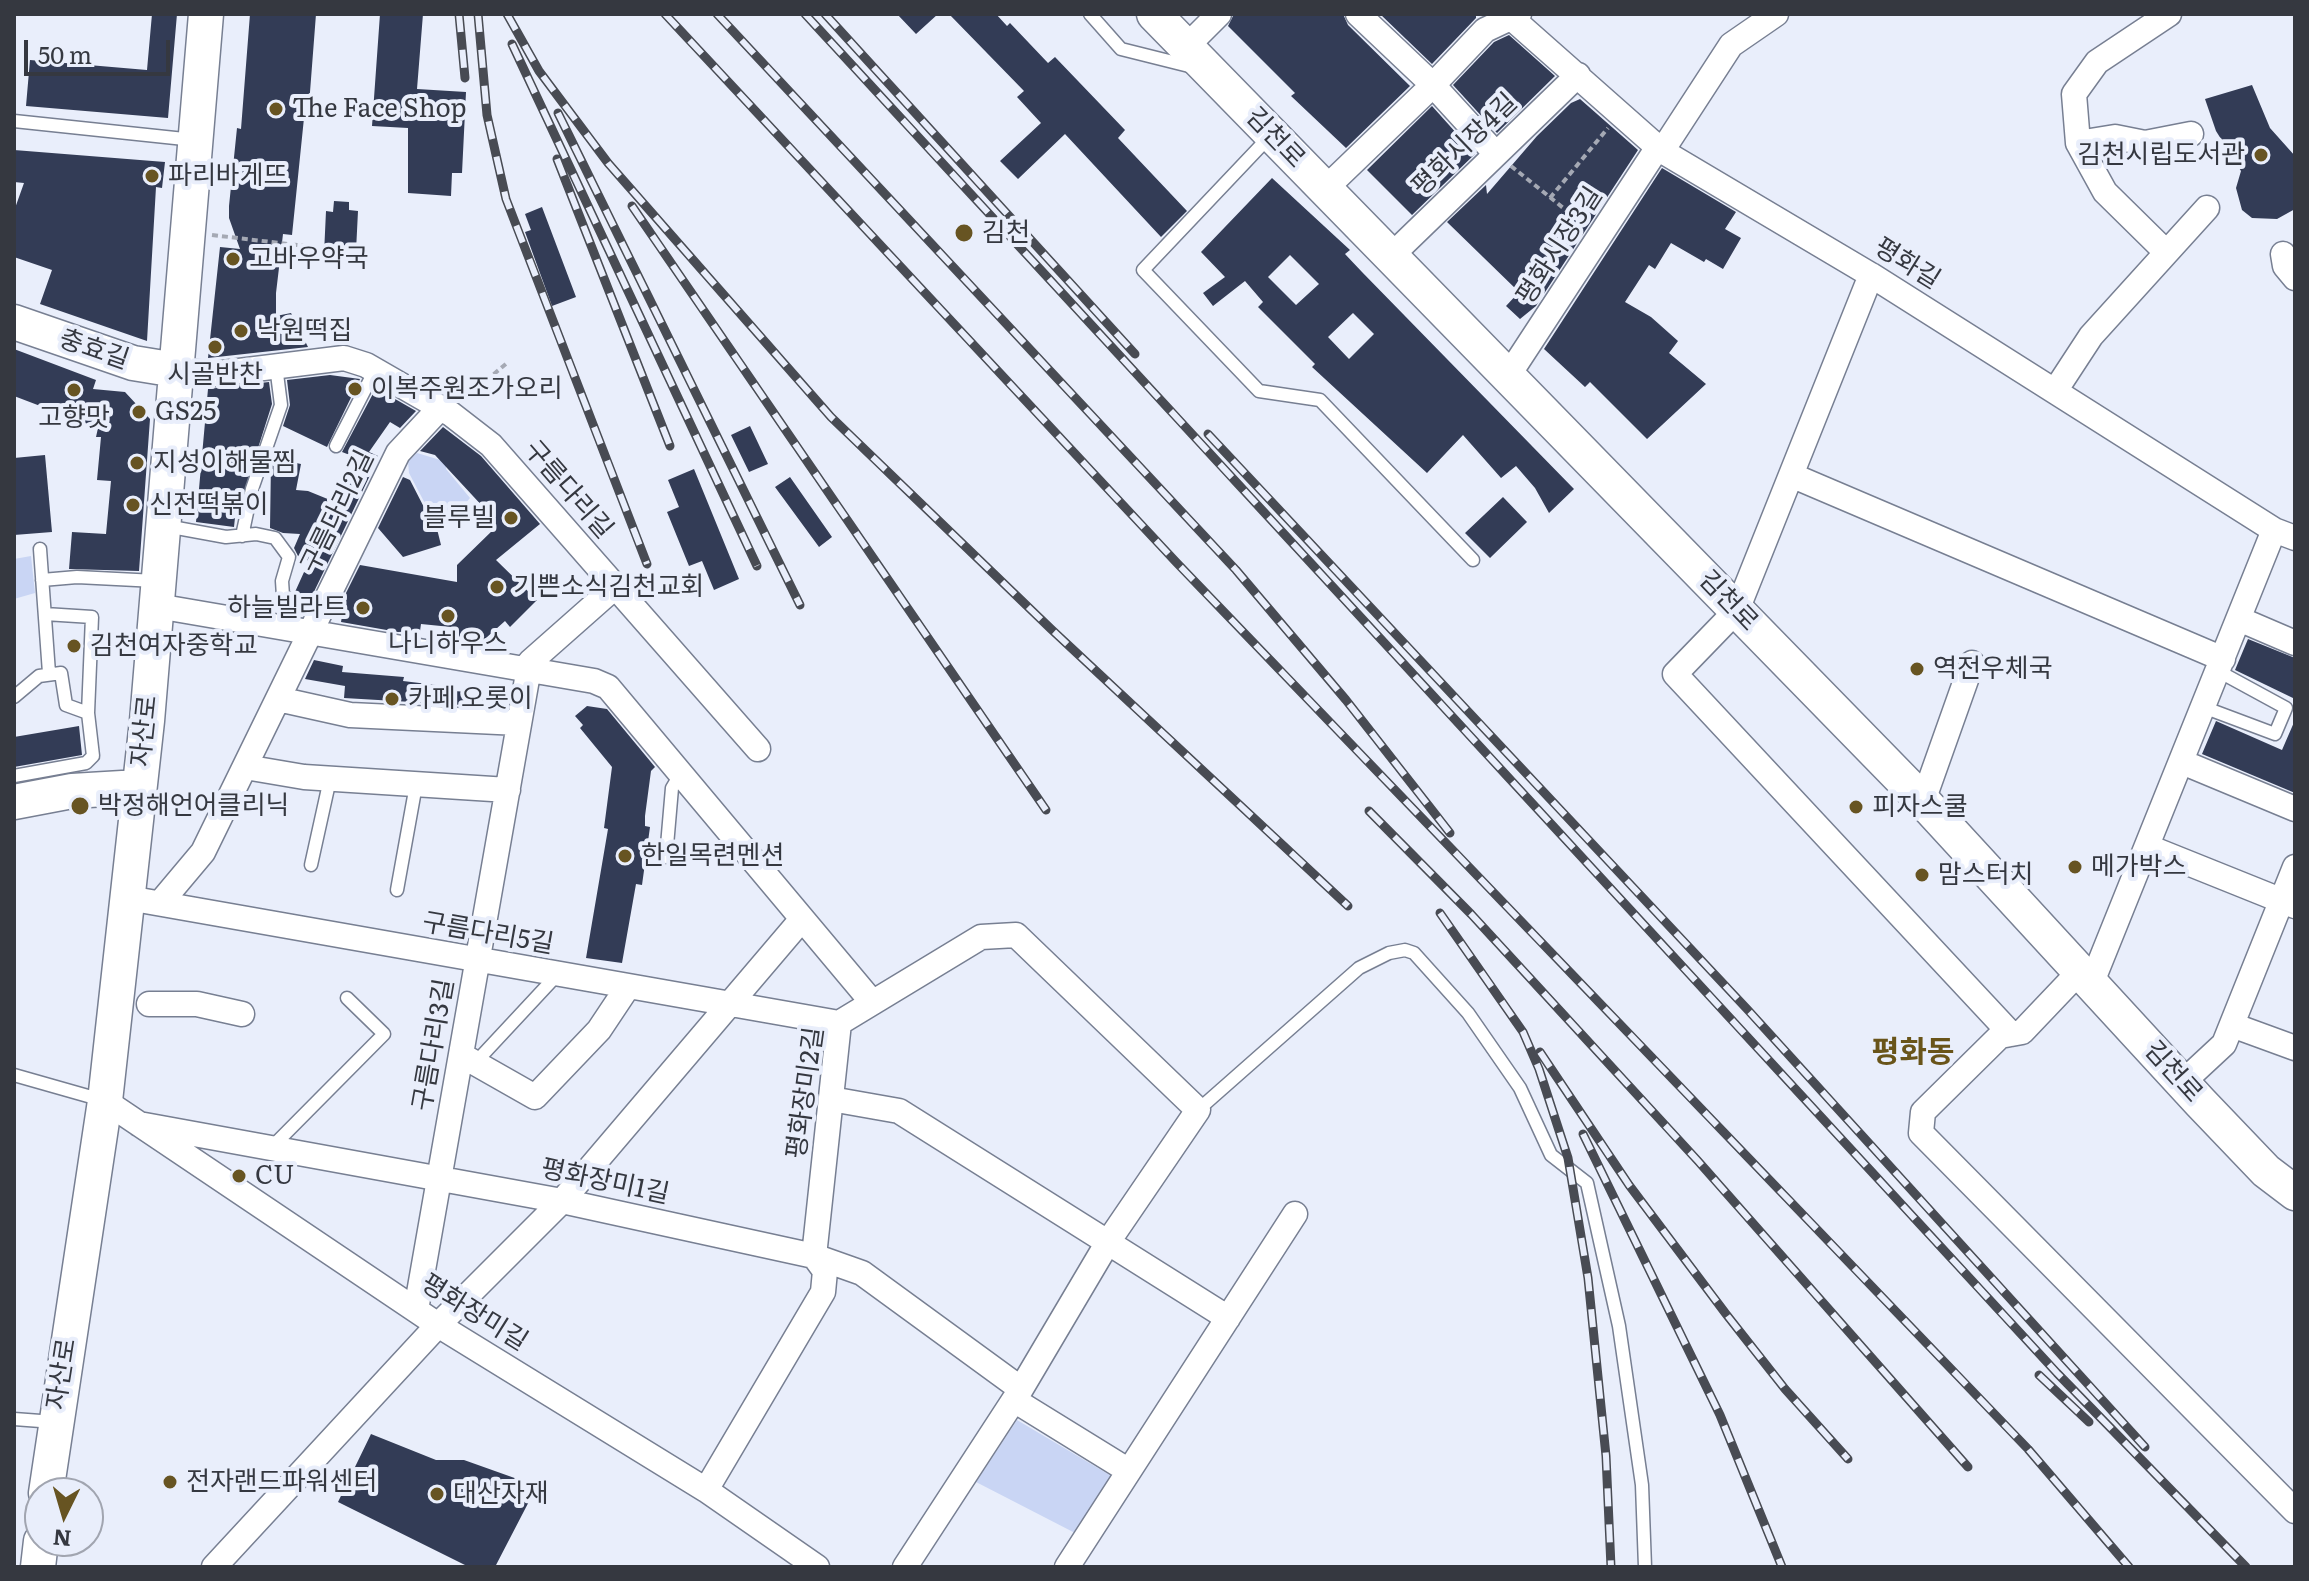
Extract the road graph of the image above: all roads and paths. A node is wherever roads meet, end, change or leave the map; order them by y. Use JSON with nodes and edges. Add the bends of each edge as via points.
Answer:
{"nodes":[{"id":1,"x":206,"y":14,"type":"edge"},
{"id":2,"x":1090,"y":14,"type":"edge"},
{"id":3,"x":1154,"y":14,"type":"edge"},
{"id":4,"x":1219,"y":14,"type":"edge"},
{"id":5,"x":1358,"y":14,"type":"edge"},
{"id":6,"x":1776,"y":14,"type":"edge"},
{"id":7,"x":2169,"y":14,"type":"edge"},
{"id":8,"x":1513,"y":15,"type":"edge"},
{"id":9,"x":1186,"y":47,"type":"junction"},
{"id":10,"x":1210,"y":71,"type":"junction"},
{"id":11,"x":1578,"y":75,"type":"junction"},
{"id":12,"x":1433,"y":85,"type":"junction"},
{"id":13,"x":1620,"y":114,"type":"junction"},
{"id":14,"x":14,"y":121,"type":"edge"},
{"id":15,"x":1272,"y":134,"type":"junction"},
{"id":16,"x":2191,"y":134,"type":"dead end"},
{"id":17,"x":195,"y":140,"type":"junction"},
{"id":18,"x":2078,"y":143,"type":"junction"},
{"id":19,"x":1660,"y":149,"type":"junction"},
{"id":20,"x":1504,"y":160,"type":"junction"},
{"id":21,"x":1325,"y":189,"type":"junction"},
{"id":22,"x":1550,"y":198,"type":"junction"},
{"id":23,"x":2207,"y":208,"type":"dead end"},
{"id":24,"x":187,"y":233,"type":"junction"},
{"id":25,"x":1599,"y":237,"type":"junction"},
{"id":26,"x":305,"y":246,"type":"dead end"},
{"id":27,"x":2166,"y":252,"type":"junction"},
{"id":28,"x":2283,"y":254,"type":"dead end"},
{"id":29,"x":1391,"y":256,"type":"junction"},
{"id":30,"x":1871,"y":275,"type":"junction"},
{"id":31,"x":2295,"y":278,"type":"edge"},
{"id":32,"x":14,"y":322,"type":"edge"},
{"id":33,"x":507,"y":363,"type":"dead end"},
{"id":34,"x":276,"y":366,"type":"junction"},
{"id":35,"x":176,"y":370,"type":"junction"},
{"id":36,"x":375,"y":370,"type":"junction"},
{"id":37,"x":1508,"y":376,"type":"junction"},
{"id":38,"x":2055,"y":391,"type":"junction"},
{"id":39,"x":446,"y":411,"type":"junction"},
{"id":40,"x":336,"y":446,"type":"dead end"},
{"id":41,"x":1791,"y":475,"type":"junction"},
{"id":42,"x":163,"y":525,"type":"junction"},
{"id":43,"x":2284,"y":534,"type":"edge"},
{"id":44,"x":242,"y":536,"type":"junction"},
{"id":45,"x":40,"y":549,"type":"dead end"},
{"id":46,"x":1473,"y":560,"type":"dead end"},
{"id":47,"x":42,"y":580,"type":"junction"},
{"id":48,"x":616,"y":586,"type":"junction"},
{"id":49,"x":158,"y":593,"type":"junction"},
{"id":50,"x":1737,"y":610,"type":"junction"},
{"id":51,"x":45,"y":614,"type":"junction"},
{"id":52,"x":2239,"y":619,"type":"junction"},
{"id":53,"x":315,"y":624,"type":"junction"},
{"id":54,"x":2295,"y":643,"type":"edge"},
{"id":55,"x":1972,"y":663,"type":"dead end"},
{"id":56,"x":2220,"y":665,"type":"junction"},
{"id":57,"x":529,"y":671,"type":"junction"},
{"id":58,"x":49,"y":673,"type":"junction"},
{"id":59,"x":14,"y":697,"type":"edge"},
{"id":60,"x":278,"y":699,"type":"junction"},
{"id":61,"x":2203,"y":707,"type":"junction"},
{"id":62,"x":88,"y":713,"type":"junction"},
{"id":63,"x":519,"y":723,"type":"junction"},
{"id":64,"x":758,"y":749,"type":"dead end"},
{"id":65,"x":2182,"y":762,"type":"junction"},
{"id":66,"x":245,"y":767,"type":"junction"},
{"id":67,"x":681,"y":773,"type":"junction"},
{"id":68,"x":14,"y":776,"type":"edge"},
{"id":69,"x":330,"y":779,"type":"junction"},
{"id":70,"x":416,"y":785,"type":"junction"},
{"id":71,"x":139,"y":787,"type":"junction"},
{"id":72,"x":508,"y":790,"type":"junction"},
{"id":73,"x":1923,"y":801,"type":"junction"},
{"id":74,"x":14,"y":802,"type":"edge"},
{"id":75,"x":2295,"y":809,"type":"edge"},
{"id":76,"x":2148,"y":847,"type":"junction"},
{"id":77,"x":666,"y":857,"type":"dead end"},
{"id":78,"x":311,"y":865,"type":"dead end"},
{"id":79,"x":2295,"y":867,"type":"edge"},
{"id":80,"x":397,"y":890,"type":"dead end"},
{"id":81,"x":128,"y":898,"type":"junction"},
{"id":82,"x":161,"y":902,"type":"junction"},
{"id":83,"x":2288,"y":903,"type":"edge"},
{"id":84,"x":802,"y":919,"type":"junction"},
{"id":85,"x":478,"y":961,"type":"junction"},
{"id":86,"x":557,"y":975,"type":"junction"},
{"id":87,"x":2086,"y":976,"type":"junction"},
{"id":88,"x":627,"y":988,"type":"junction"},
{"id":89,"x":347,"y":998,"type":"dead end"},
{"id":90,"x":872,"y":1002,"type":"junction"},
{"id":91,"x":133,"y":1003,"type":"junction"},
{"id":92,"x":731,"y":1006,"type":"junction"},
{"id":93,"x":242,"y":1014,"type":"dead end"},
{"id":94,"x":839,"y":1023,"type":"junction"},
{"id":95,"x":2232,"y":1025,"type":"junction"},
{"id":96,"x":2011,"y":1034,"type":"junction"},
{"id":97,"x":2295,"y":1048,"type":"edge"},
{"id":98,"x":468,"y":1059,"type":"junction"},
{"id":99,"x":14,"y":1075,"type":"edge"},
{"id":100,"x":2182,"y":1083,"type":"junction"},
{"id":101,"x":831,"y":1099,"type":"junction"},
{"id":102,"x":105,"y":1101,"type":"junction"},
{"id":103,"x":1198,"y":1110,"type":"junction"},
{"id":104,"x":139,"y":1124,"type":"junction"},
{"id":105,"x":271,"y":1148,"type":"junction"},
{"id":106,"x":439,"y":1179,"type":"junction"},
{"id":107,"x":2295,"y":1193,"type":"edge"},
{"id":108,"x":562,"y":1201,"type":"junction"},
{"id":109,"x":1295,"y":1214,"type":"dead end"},
{"id":110,"x":1108,"y":1242,"type":"junction"},
{"id":111,"x":814,"y":1256,"type":"junction"},
{"id":112,"x":416,"y":1310,"type":"junction"},
{"id":113,"x":1228,"y":1318,"type":"junction"},
{"id":114,"x":438,"y":1325,"type":"junction"},
{"id":115,"x":1018,"y":1394,"type":"junction"},
{"id":116,"x":14,"y":1419,"type":"edge"},
{"id":117,"x":54,"y":1422,"type":"junction"},
{"id":118,"x":1129,"y":1471,"type":"junction"},
{"id":119,"x":48,"y":1477,"type":"edge"},
{"id":120,"x":706,"y":1490,"type":"junction"},
{"id":121,"x":2295,"y":1511,"type":"edge"},
{"id":122,"x":214,"y":1567,"type":"edge"},
{"id":123,"x":817,"y":1567,"type":"edge"},
{"id":124,"x":905,"y":1567,"type":"edge"},
{"id":125,"x":1067,"y":1567,"type":"edge"},
{"id":126,"x":1645,"y":1567,"type":"edge"}],
"edges":[{"from":1,"to":17,"type":"street","name":"자산로"},
{"from":2,"to":10,"type":"lane","via":[[1121,49]]},
{"from":3,"to":9,"type":"street","name":"김천로"},
{"from":4,"to":9,"type":"street"},
{"from":5,"to":12,"type":"street"},
{"from":6,"to":19,"type":"street","name":"평화시장3길","via":[[1731,45]]},
{"from":7,"to":18,"type":"street","via":[[2097,62],[2074,94]]},
{"from":8,"to":11,"type":"street","name":"평화길"},
{"from":8,"to":12,"type":"street","via":[[1485,30]]},
{"from":9,"to":10,"type":"street","name":"김천로"},
{"from":10,"to":15,"type":"street","name":"김천로"},
{"from":11,"to":13,"type":"street","name":"평화길"},
{"from":11,"to":20,"type":"street","name":"평화시장4길"},
{"from":12,"to":20,"type":"street"},
{"from":12,"to":21,"type":"street"},
{"from":13,"to":19,"type":"street","name":"평화길"},
{"from":13,"to":22,"type":"path"},
{"from":14,"to":17,"type":"lane"},
{"from":15,"to":21,"type":"street","name":"김천로"},
{"from":15,"to":46,"type":"lane","via":[[1143,270],[1259,391],[1320,400]]},
{"from":16,"to":18,"type":"street","via":[[2145,143],[2115,137]]},
{"from":17,"to":24,"type":"street","name":"자산로"},
{"from":18,"to":27,"type":"street","via":[[2105,192]]},
{"from":19,"to":25,"type":"street","name":"평화시장3길"},
{"from":19,"to":30,"type":"street","name":"평화길"},
{"from":20,"to":22,"type":"path"},
{"from":20,"to":29,"type":"street","name":"평화시장4길"},
{"from":21,"to":29,"type":"street","name":"김천로"},
{"from":22,"to":25,"type":"path"},
{"from":23,"to":27,"type":"street"},
{"from":24,"to":26,"type":"path"},
{"from":24,"to":35,"type":"street","name":"자산로"},
{"from":25,"to":37,"type":"street","name":"평화시장3길"},
{"from":27,"to":38,"type":"street","via":[[2091,336]]},
{"from":28,"to":31,"type":"street"},
{"from":29,"to":37,"type":"street","name":"김천로"},
{"from":30,"to":38,"type":"street","name":"평화길"},
{"from":30,"to":41,"type":"street"},
{"from":32,"to":35,"type":"street","name":"충효길","via":[[133,363]]},
{"from":33,"to":39,"type":"path"},
{"from":34,"to":35,"type":"street","name":"구름다리길","via":[[215,374]]},
{"from":34,"to":36,"type":"street","name":"구름다리길","via":[[344,358]]},
{"from":34,"to":44,"type":"lane","via":[[281,405]]},
{"from":35,"to":42,"type":"street","name":"자산로"},
{"from":36,"to":39,"type":"street","name":"구름다리길"},
{"from":36,"to":40,"type":"lane"},
{"from":37,"to":50,"type":"street","name":"김천로"},
{"from":38,"to":43,"type":"street","name":"평화길"},
{"from":39,"to":48,"type":"street","name":"구름다리길","via":[[491,445]]},
{"from":39,"to":53,"type":"street","name":"구름다리2길","via":[[398,453]]},
{"from":41,"to":50,"type":"street"},
{"from":41,"to":56,"type":"street"},
{"from":42,"to":44,"type":"lane","via":[[205,535]]},
{"from":42,"to":49,"type":"street","name":"자산로"},
{"from":43,"to":52,"type":"street"},
{"from":44,"to":53,"type":"lane","via":[[280,541],[289,557],[283,596]]},
{"from":45,"to":47,"type":"lane"},
{"from":47,"to":49,"type":"lane","via":[[77,577]]},
{"from":47,"to":51,"type":"lane"},
{"from":48,"to":57,"type":"street","name":"구름다리3길","via":[[535,654]]},
{"from":48,"to":64,"type":"street","name":"구름다리길"},
{"from":49,"to":53,"type":"street"},
{"from":49,"to":71,"type":"street","name":"자산로"},
{"from":50,"to":73,"type":"street","name":"김천로"},
{"from":50,"to":96,"type":"street","via":[[1675,674]]},
{"from":51,"to":58,"type":"lane"},
{"from":51,"to":62,"type":"lane","via":[[92,617]]},
{"from":52,"to":54,"type":"street"},
{"from":52,"to":56,"type":"street"},
{"from":53,"to":57,"type":"street"},
{"from":53,"to":60,"type":"street","name":"구름다리2길"},
{"from":55,"to":73,"type":"street"},
{"from":56,"to":61,"type":"street"},
{"from":56,"to":61,"type":"lane","via":[[2286,708],[2275,734]]},
{"from":57,"to":63,"type":"street","name":"구름다리3길"},
{"from":57,"to":67,"type":"street","via":[[608,687]]},
{"from":58,"to":59,"type":"lane"},
{"from":58,"to":62,"type":"lane","via":[[63,674],[66,705]]},
{"from":60,"to":63,"type":"street","via":[[350,715]]},
{"from":60,"to":66,"type":"street","name":"구름다리2길"},
{"from":61,"to":65,"type":"street"},
{"from":62,"to":68,"type":"lane","via":[[93,756],[89,762]]},
{"from":63,"to":72,"type":"street","name":"구름다리3길"},
{"from":65,"to":75,"type":"street"},
{"from":65,"to":76,"type":"street"},
{"from":66,"to":69,"type":"street"},
{"from":66,"to":82,"type":"street","name":"구름다리2길","via":[[203,852]]},
{"from":67,"to":77,"type":"lane","via":[[672,788]]},
{"from":67,"to":84,"type":"street"},
{"from":69,"to":70,"type":"street"},
{"from":69,"to":78,"type":"lane"},
{"from":70,"to":72,"type":"street"},
{"from":70,"to":80,"type":"lane"},
{"from":71,"to":74,"type":"street","via":[[72,791]]},
{"from":71,"to":81,"type":"street","name":"자산로"},
{"from":72,"to":85,"type":"street","name":"구름다리3길"},
{"from":73,"to":87,"type":"street","name":"김천로"},
{"from":76,"to":83,"type":"street"},
{"from":76,"to":87,"type":"street"},
{"from":79,"to":83,"type":"street"},
{"from":81,"to":82,"type":"street","name":"구름다리5길"},
{"from":81,"to":91,"type":"street","name":"자산로"},
{"from":82,"to":85,"type":"street","name":"구름다리5길"},
{"from":83,"to":95,"type":"street"},
{"from":84,"to":90,"type":"street"},
{"from":84,"to":92,"type":"street"},
{"from":85,"to":86,"type":"street","name":"구름다리5길"},
{"from":85,"to":98,"type":"street","name":"구름다리3길"},
{"from":86,"to":88,"type":"street","name":"구름다리5길"},
{"from":86,"to":98,"type":"lane"},
{"from":87,"to":96,"type":"street","via":[[2022,1032]]},
{"from":87,"to":100,"type":"street","name":"김천로"},
{"from":88,"to":92,"type":"street","name":"구름다리5길"},
{"from":88,"to":98,"type":"street","via":[[599,1030],[535,1097]]},
{"from":89,"to":105,"type":"lane","via":[[384,1034]]},
{"from":90,"to":94,"type":"street","name":"평화장미2길"},
{"from":90,"to":103,"type":"street","name":"평화장미2길","via":[[981,937],[1016,935]]},
{"from":91,"to":93,"type":"street","via":[[197,1004]]},
{"from":91,"to":102,"type":"street","name":"자산로"},
{"from":92,"to":94,"type":"street","name":"구름다리5길"},
{"from":92,"to":108,"type":"street"},
{"from":94,"to":101,"type":"street","name":"평화장미2길"},
{"from":95,"to":97,"type":"street"},
{"from":95,"to":100,"type":"street","via":[[2224,1044]]},
{"from":96,"to":121,"type":"street","via":[[2000,1036],[1923,1112],[1921,1133]]},
{"from":98,"to":106,"type":"street","name":"구름다리3길"},
{"from":99,"to":102,"type":"lane"},
{"from":100,"to":107,"type":"street","name":"김천로","via":[[2266,1171]]},
{"from":101,"to":110,"type":"street","via":[[899,1111]]},
{"from":101,"to":111,"type":"street","name":"평화장미2길"},
{"from":102,"to":104,"type":"street","name":"평화장미길"},
{"from":102,"to":117,"type":"street","name":"자산로"},
{"from":103,"to":110,"type":"street"},
{"from":103,"to":126,"type":"lane","via":[[1359,968],[1389,953],[1414,953],[1468,1013],[1520,1088],[1551,1155],[1587,1183],[1619,1326],[1642,1485]]},
{"from":104,"to":105,"type":"street","name":"평화장미1길"},
{"from":104,"to":112,"type":"street","name":"평화장미길"},
{"from":105,"to":106,"type":"street","name":"평화장미1길"},
{"from":106,"to":108,"type":"street","name":"평화장미1길"},
{"from":106,"to":112,"type":"street","name":"구름다리3길"},
{"from":108,"to":111,"type":"street","name":"평화장미1길"},
{"from":108,"to":114,"type":"street"},
{"from":109,"to":113,"type":"street"},
{"from":110,"to":113,"type":"street"},
{"from":110,"to":115,"type":"street"},
{"from":111,"to":115,"type":"street","name":"평화장미1길","via":[[862,1273]]},
{"from":111,"to":120,"type":"street","name":"평화장미2길","via":[[825,1271],[823,1292]]},
{"from":112,"to":114,"type":"street","name":"평화장미길"},
{"from":113,"to":118,"type":"street"},
{"from":114,"to":120,"type":"street","name":"평화장미길"},
{"from":114,"to":122,"type":"street"},
{"from":115,"to":118,"type":"street","name":"평화장미1길"},
{"from":115,"to":124,"type":"street"},
{"from":116,"to":117,"type":"lane"},
{"from":117,"to":119,"type":"street","name":"자산로"},
{"from":118,"to":125,"type":"street"},
{"from":120,"to":123,"type":"street","name":"평화장미길"}]}
